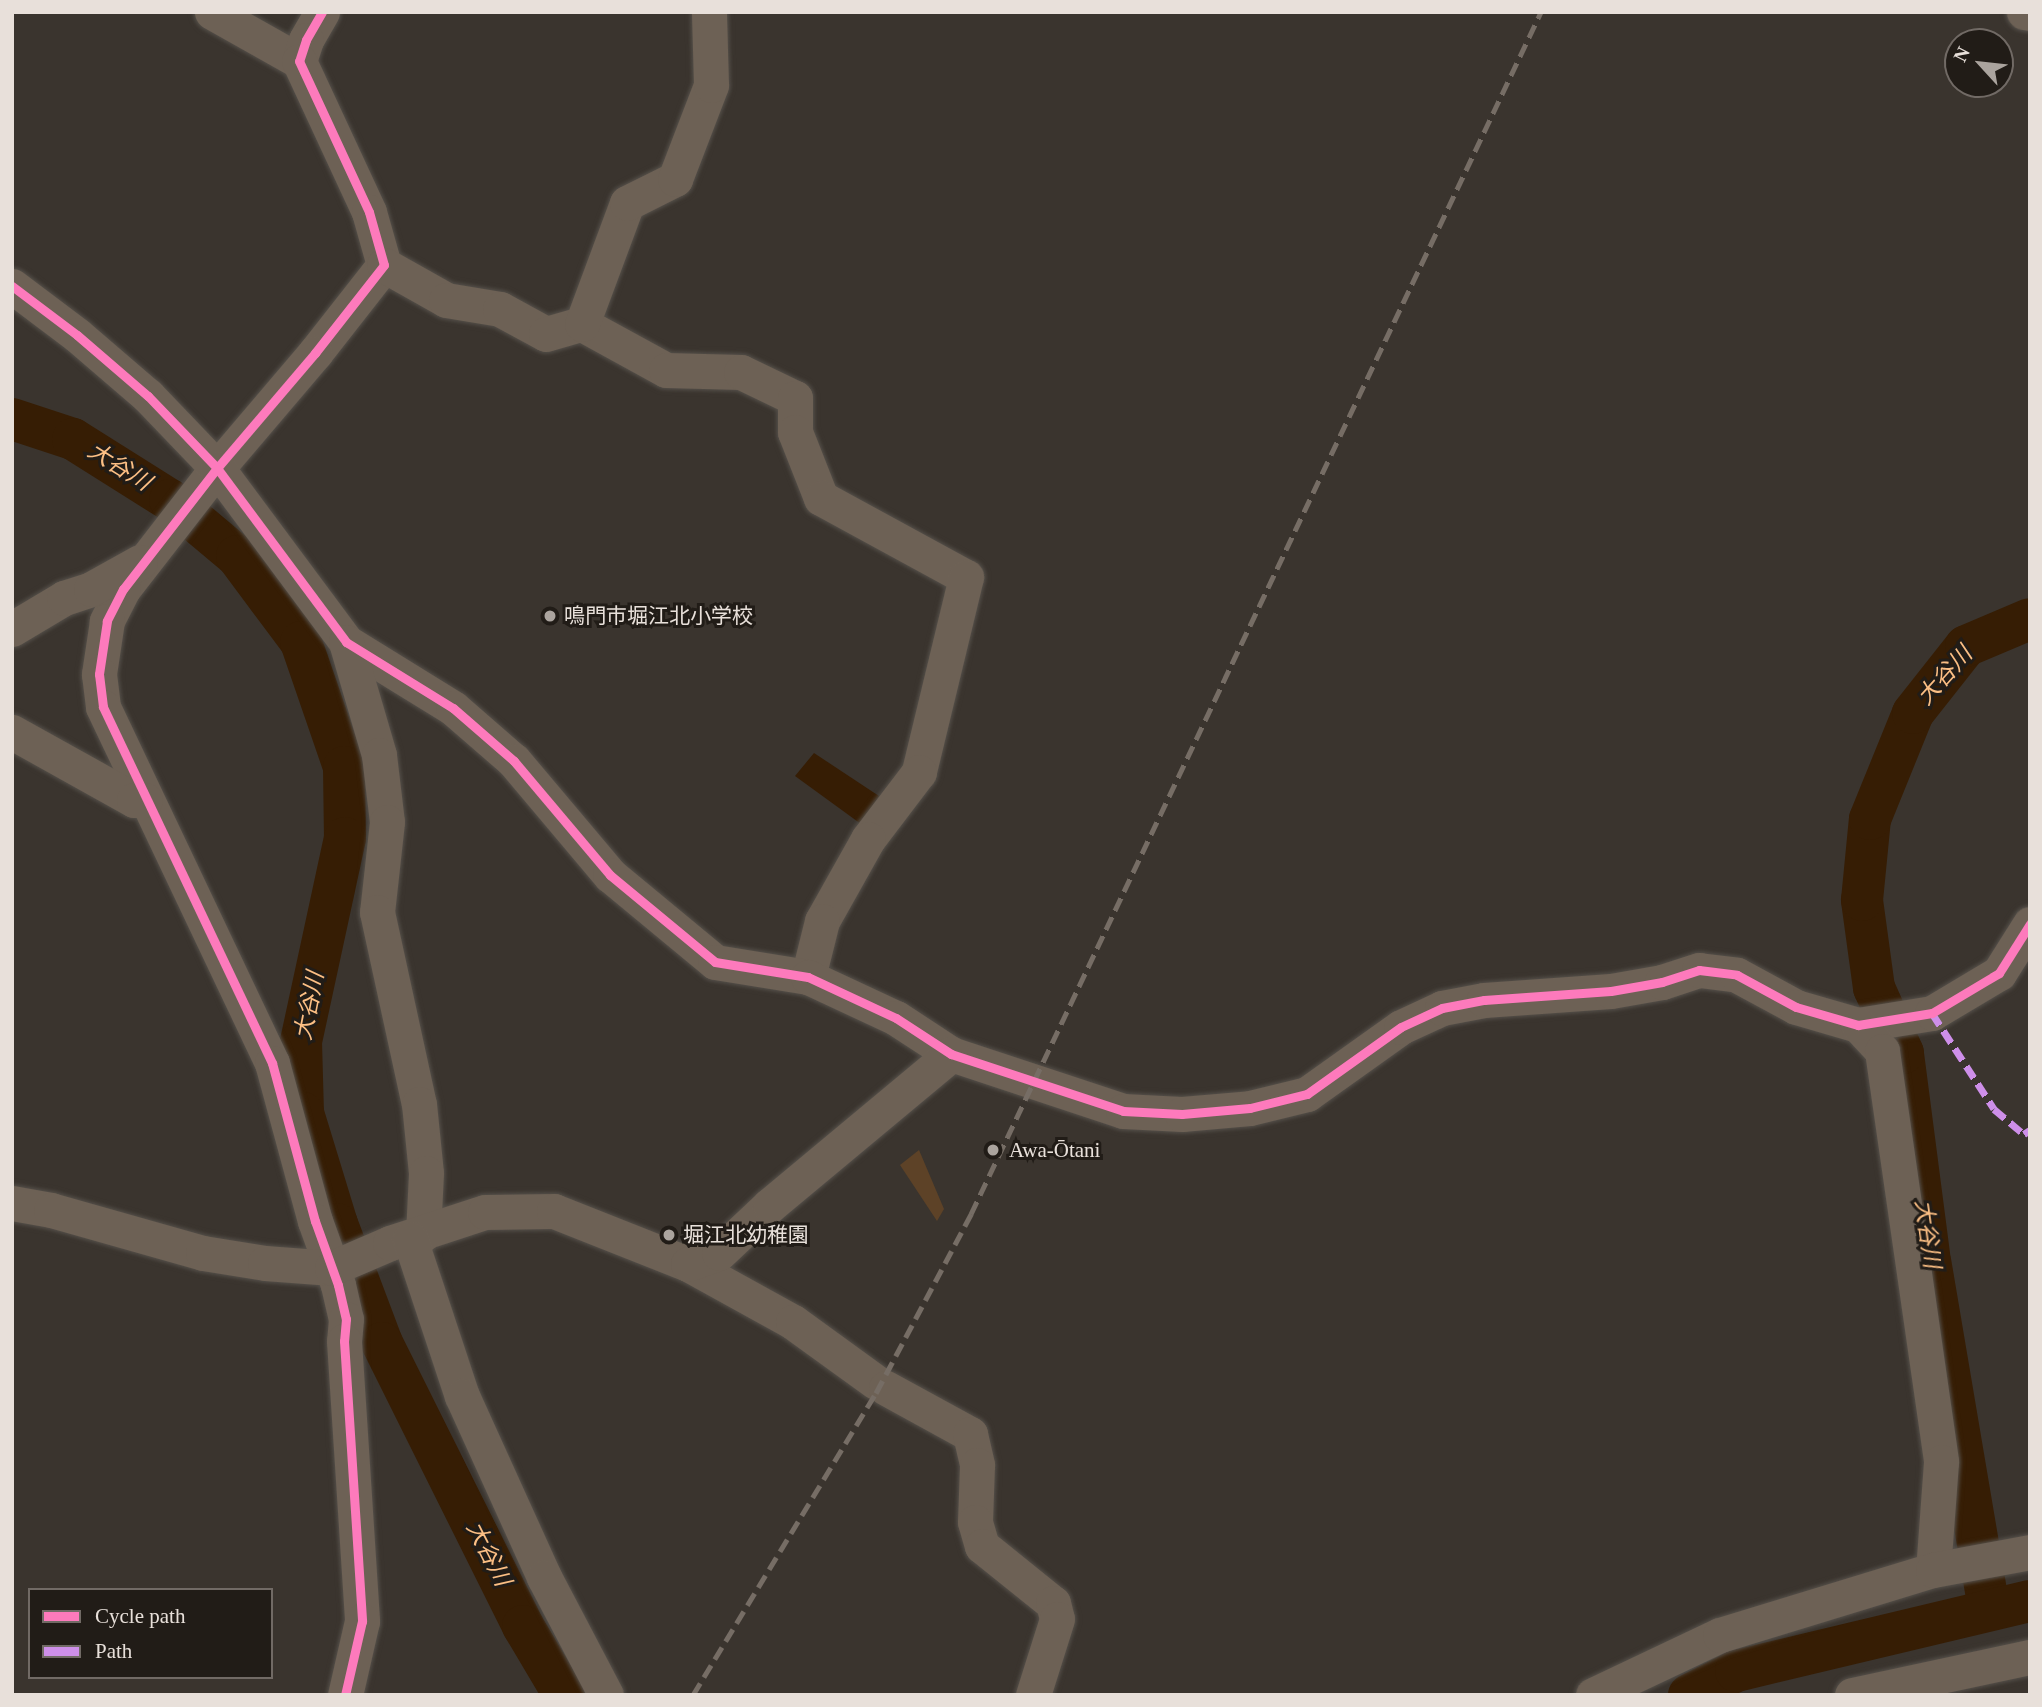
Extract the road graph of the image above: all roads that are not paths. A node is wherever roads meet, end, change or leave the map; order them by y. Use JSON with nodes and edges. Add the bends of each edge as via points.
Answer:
{"nodes":[{"id":1,"x":212,"y":12,"type":"edge"},
{"id":2,"x":322,"y":12,"type":"edge"},
{"id":3,"x":709,"y":12,"type":"edge"},
{"id":4,"x":2024,"y":12,"type":"edge"},
{"id":5,"x":2030,"y":13,"type":"edge"},
{"id":6,"x":299,"y":61,"type":"junction"},
{"id":7,"x":384,"y":265,"type":"junction"},
{"id":8,"x":12,"y":286,"type":"edge"},
{"id":9,"x":582,"y":324,"type":"junction"},
{"id":10,"x":213,"y":475,"type":"junction"},
{"id":11,"x":155,"y":551,"type":"junction"},
{"id":12,"x":12,"y":629,"type":"edge"},
{"id":13,"x":346,"y":642,"type":"junction"},
{"id":14,"x":12,"y":732,"type":"edge"},
{"id":15,"x":145,"y":800,"type":"junction"},
{"id":16,"x":2030,"y":924,"type":"edge"},
{"id":17,"x":807,"y":977,"type":"junction"},
{"id":18,"x":1867,"y":1023,"type":"junction"},
{"id":19,"x":951,"y":1055,"type":"junction"},
{"id":20,"x":12,"y":1203,"type":"edge"},
{"id":21,"x":408,"y":1239,"type":"junction"},
{"id":22,"x":337,"y":1265,"type":"junction"},
{"id":23,"x":688,"y":1265,"type":"junction"},
{"id":24,"x":2030,"y":1552,"type":"edge"},
{"id":25,"x":1933,"y":1570,"type":"junction"},
{"id":26,"x":2030,"y":1657,"type":"edge"},
{"id":27,"x":345,"y":1695,"type":"edge"},
{"id":28,"x":606,"y":1695,"type":"edge"},
{"id":29,"x":1033,"y":1695,"type":"edge"},
{"id":30,"x":1593,"y":1695,"type":"edge"},
{"id":31,"x":1852,"y":1695,"type":"edge"}],
"edges":[{"from":1,"to":6,"type":"street"},
{"from":2,"to":6,"type":"street"},
{"from":3,"to":9,"type":"street","via":[[711,85],[675,179],[628,203]]},
{"from":4,"to":5,"type":"street"},
{"from":6,"to":7,"type":"street","via":[[369,212]]},
{"from":7,"to":9,"type":"street","via":[[446,300],[500,309],[546,334]]},
{"from":7,"to":10,"type":"street"},
{"from":8,"to":10,"type":"street","via":[[138,388]]},
{"from":9,"to":17,"type":"street","via":[[666,370],[741,372],[795,398],[795,432],[821,498],[966,577],[919,772],[868,839],[822,921]]},
{"from":10,"to":11,"type":"street"},
{"from":10,"to":13,"type":"street"},
{"from":11,"to":12,"type":"street","via":[[92,590],[64,598]]},
{"from":11,"to":15,"type":"street","via":[[123,589],[107,621],[99,674],[103,707]]},
{"from":13,"to":17,"type":"street","via":[[463,717],[514,761],[610,875],[715,962]]},
{"from":13,"to":21,"type":"street","via":[[379,755],[387,822],[377,912],[419,1104],[426,1173]]},
{"from":14,"to":15,"type":"street","via":[[134,800]]},
{"from":15,"to":22,"type":"street","via":[[272,1063],[315,1221]]},
{"from":16,"to":18,"type":"street","via":[[1999,973],[1932,1013]]},
{"from":17,"to":19,"type":"street","via":[[896,1018]]},
{"from":18,"to":19,"type":"street","via":[[1796,1007],[1737,975],[1699,970],[1611,991],[1484,1000],[1442,1008],[1401,1027],[1307,1094],[1250,1108],[1182,1114],[1123,1111]]},
{"from":18,"to":25,"type":"street","via":[[1882,1051],[1941,1462]]},
{"from":19,"to":23,"type":"street","via":[[719,1253]]},
{"from":20,"to":22,"type":"street","via":[[204,1253],[265,1264]]},
{"from":21,"to":22,"type":"street"},
{"from":21,"to":23,"type":"street","via":[[485,1212],[554,1211]]},
{"from":21,"to":28,"type":"street","via":[[462,1396],[544,1577]]},
{"from":22,"to":27,"type":"street","via":[[346,1319],[362,1621]]},
{"from":23,"to":29,"type":"street","via":[[793,1322],[881,1385],[970,1434],[977,1465],[975,1522],[982,1546],[1053,1603],[1057,1619]]},
{"from":24,"to":25,"type":"street"},
{"from":25,"to":30,"type":"street","via":[[1720,1636]]},
{"from":26,"to":31,"type":"street"}]}
